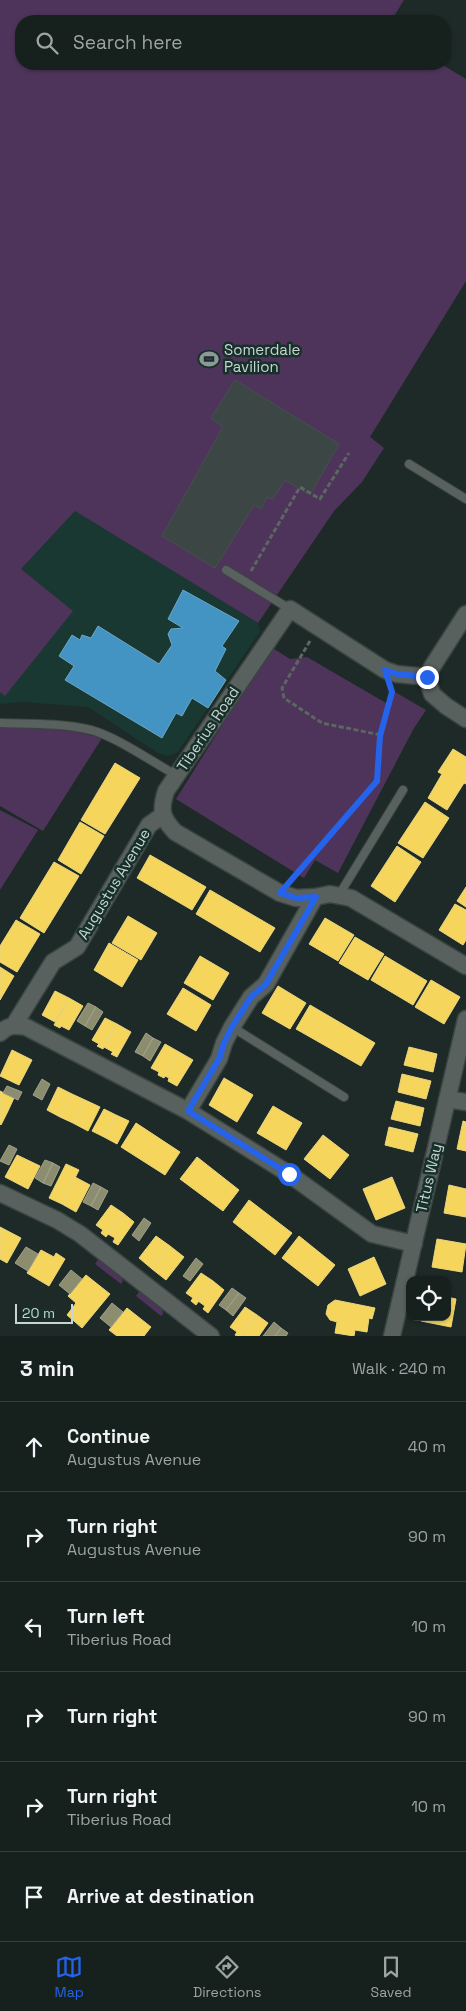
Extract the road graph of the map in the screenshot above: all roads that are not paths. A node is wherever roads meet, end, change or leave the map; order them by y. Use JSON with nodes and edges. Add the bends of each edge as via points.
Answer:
{"nodes":[{"id":1,"x":409,"y":464,"type":"dead end"},
{"id":2,"x":466,"y":499,"type":"edge"},
{"id":3,"x":226,"y":570,"type":"dead end"},
{"id":4,"x":290,"y":609,"type":"junction"},
{"id":5,"x":466,"y":614,"type":"edge"},
{"id":6,"x":427,"y":677,"type":"junction"},
{"id":7,"x":466,"y":719,"type":"edge"},
{"id":8,"x":0,"y":723,"type":"edge"},
{"id":9,"x":176,"y":776,"type":"junction"},
{"id":10,"x":403,"y":790,"type":"dead end"},
{"id":11,"x":163,"y":815,"type":"junction"},
{"id":12,"x":340,"y":895,"type":"junction"},
{"id":13,"x":316,"y":897,"type":"junction"},
{"id":14,"x":466,"y":966,"type":"edge"},
{"id":15,"x":466,"y":1019,"type":"edge"},
{"id":16,"x":232,"y":1027,"type":"junction"},
{"id":17,"x":7,"y":1029,"type":"edge"},
{"id":18,"x":344,"y":1097,"type":"dead end"},
{"id":19,"x":447,"y":1099,"type":"junction"},
{"id":20,"x":466,"y":1102,"type":"edge"},
{"id":21,"x":188,"y":1111,"type":"junction"},
{"id":22,"x":0,"y":1193,"type":"edge"},
{"id":23,"x":414,"y":1244,"type":"junction"},
{"id":24,"x":211,"y":1336,"type":"edge"},
{"id":25,"x":392,"y":1336,"type":"edge"}],
"edges":[{"from":1,"to":2,"type":"lane"},
{"from":3,"to":4,"type":"lane"},
{"from":4,"to":6,"type":"street","via":[[385,670]]},
{"from":4,"to":9,"type":"street","name":"Tiberius Road"},
{"from":5,"to":6,"type":"street"},
{"from":6,"to":7,"type":"street","via":[[432,694]]},
{"from":8,"to":9,"type":"lane","via":[[93,731]]},
{"from":9,"to":11,"type":"street","name":"Tiberius Road","via":[[166,791]]},
{"from":10,"to":12,"type":"lane"},
{"from":11,"to":13,"type":"street","via":[[175,832],[280,893],[296,898]]},
{"from":11,"to":17,"type":"street","name":"Augustus Avenue","via":[[149,825],[77,946],[52,962]]},
{"from":12,"to":13,"type":"street"},
{"from":12,"to":14,"type":"street","via":[[351,898]]},
{"from":13,"to":16,"type":"street","via":[[266,984],[251,997]]},
{"from":15,"to":19,"type":"street","name":"Titus Way"},
{"from":16,"to":18,"type":"lane"},
{"from":16,"to":21,"type":"street","via":[[219,1059]]},
{"from":17,"to":21,"type":"street","name":"Augustus Avenue","via":[[26,1027]]},
{"from":19,"to":20,"type":"street"},
{"from":19,"to":23,"type":"street","name":"Titus Way"},
{"from":21,"to":23,"type":"street","name":"Augustus Avenue","via":[[289,1174],[372,1234]]},
{"from":22,"to":24,"type":"street","via":[[80,1234]]},
{"from":23,"to":25,"type":"street","name":"Titus Way"}]}
